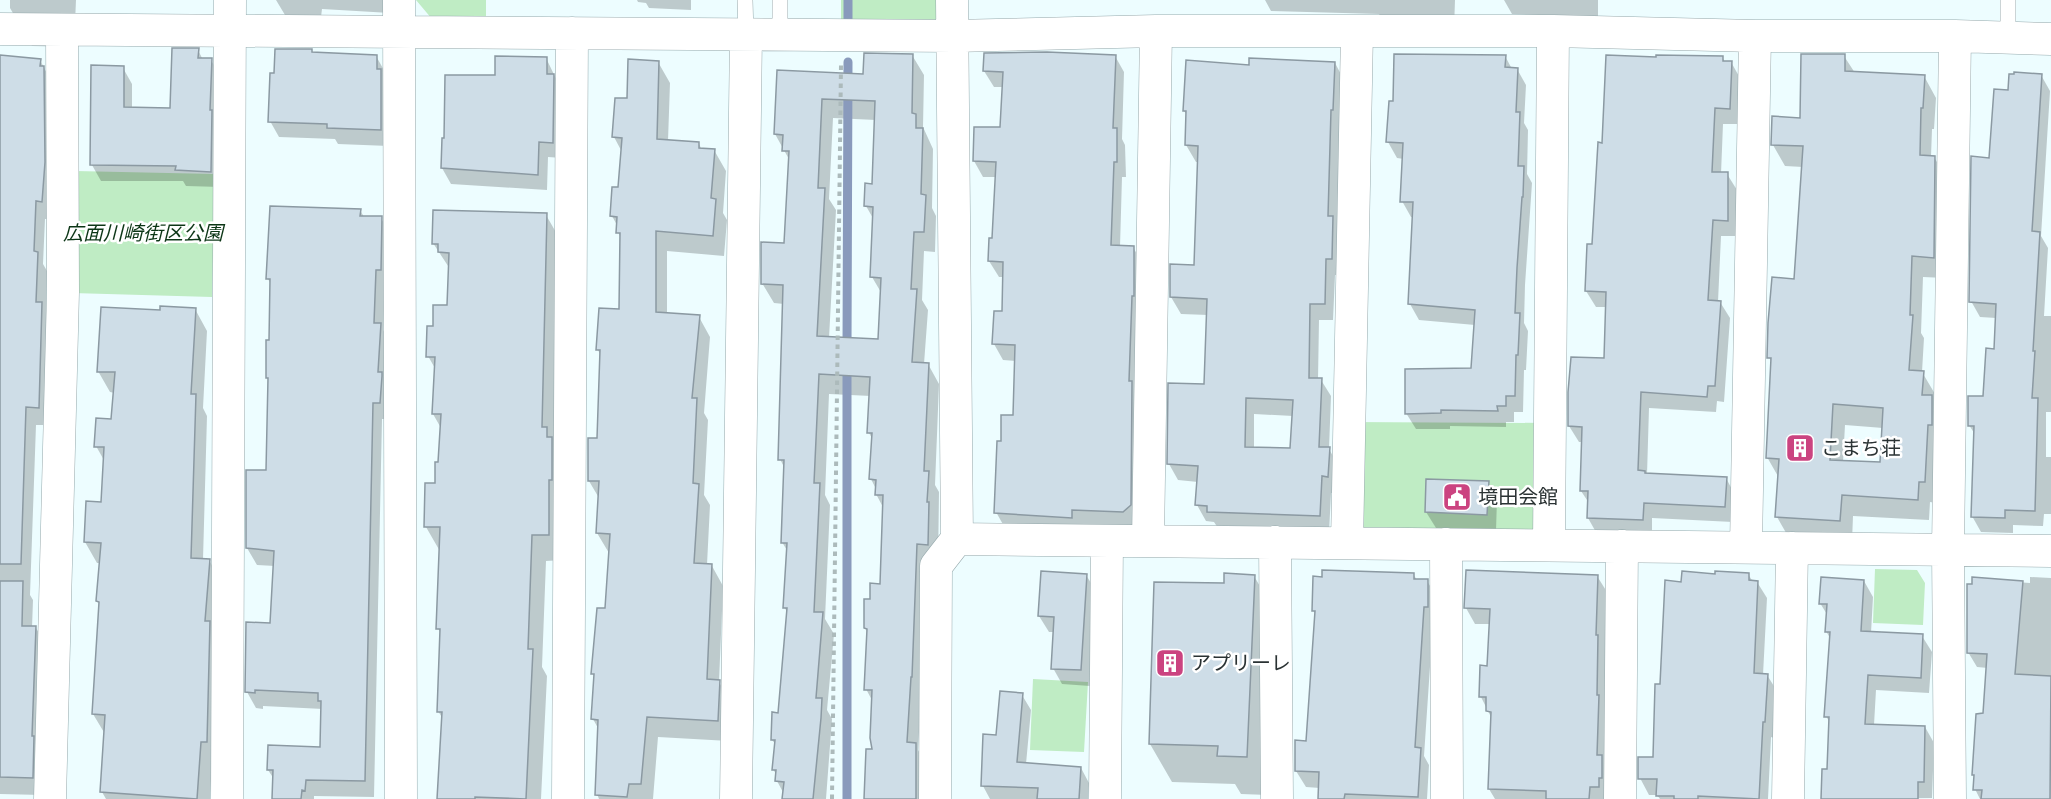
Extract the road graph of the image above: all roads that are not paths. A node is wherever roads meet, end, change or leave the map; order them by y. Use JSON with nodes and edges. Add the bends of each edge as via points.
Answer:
{"nodes":[{"id":1,"x":230,"y":0,"type":"edge"},
{"id":2,"x":399,"y":0,"type":"edge"},
{"id":3,"x":745,"y":0,"type":"edge"},
{"id":4,"x":780,"y":0,"type":"edge"},
{"id":5,"x":952,"y":0,"type":"edge"},
{"id":6,"x":2008,"y":0,"type":"edge"},
{"id":7,"x":0,"y":29,"type":"edge"},
{"id":8,"x":62,"y":30,"type":"junction"},
{"id":9,"x":229,"y":31,"type":"junction"},
{"id":10,"x":398,"y":31,"type":"junction"},
{"id":11,"x":1156,"y":31,"type":"junction"},
{"id":12,"x":1553,"y":31,"type":"junction"},
{"id":13,"x":1357,"y":32,"type":"junction"},
{"id":14,"x":572,"y":33,"type":"junction"},
{"id":15,"x":746,"y":34,"type":"junction"},
{"id":16,"x":780,"y":34,"type":"junction"},
{"id":17,"x":953,"y":36,"type":"junction"},
{"id":18,"x":1755,"y":36,"type":"junction"},
{"id":19,"x":1954,"y":36,"type":"junction"},
{"id":20,"x":2008,"y":38,"type":"junction"},
{"id":21,"x":2051,"y":39,"type":"edge"},
{"id":22,"x":957,"y":539,"type":"junction"},
{"id":23,"x":1107,"y":541,"type":"junction"},
{"id":24,"x":1148,"y":541,"type":"junction"},
{"id":25,"x":1275,"y":542,"type":"junction"},
{"id":26,"x":1347,"y":543,"type":"junction"},
{"id":27,"x":1446,"y":544,"type":"junction"},
{"id":28,"x":1549,"y":545,"type":"junction"},
{"id":29,"x":1622,"y":546,"type":"junction"},
{"id":30,"x":1746,"y":548,"type":"junction"},
{"id":31,"x":1792,"y":548,"type":"junction"},
{"id":32,"x":1948,"y":549,"type":"junction"},
{"id":33,"x":2051,"y":551,"type":"edge"},
{"id":34,"x":50,"y":799,"type":"edge"},
{"id":35,"x":227,"y":799,"type":"edge"},
{"id":36,"x":401,"y":799,"type":"edge"},
{"id":37,"x":568,"y":799,"type":"edge"},
{"id":38,"x":736,"y":799,"type":"edge"},
{"id":39,"x":935,"y":799,"type":"edge"},
{"id":40,"x":1105,"y":799,"type":"edge"},
{"id":41,"x":1277,"y":799,"type":"edge"},
{"id":42,"x":1447,"y":799,"type":"edge"},
{"id":43,"x":1620,"y":799,"type":"edge"},
{"id":44,"x":1788,"y":799,"type":"edge"},
{"id":45,"x":1950,"y":799,"type":"edge"}],
"edges":[{"from":1,"to":9,"type":"street"},
{"from":2,"to":10,"type":"street"},
{"from":3,"to":15,"type":"lane"},
{"from":4,"to":16,"type":"lane"},
{"from":5,"to":17,"type":"street"},
{"from":6,"to":20,"type":"lane"},
{"from":7,"to":8,"type":"street"},
{"from":8,"to":9,"type":"street"},
{"from":8,"to":34,"type":"street","via":[[63,292]]},
{"from":9,"to":10,"type":"street"},
{"from":9,"to":35,"type":"street"},
{"from":10,"to":14,"type":"street"},
{"from":10,"to":36,"type":"street"},
{"from":11,"to":13,"type":"street"},
{"from":11,"to":17,"type":"street"},
{"from":11,"to":24,"type":"street"},
{"from":12,"to":13,"type":"street"},
{"from":12,"to":18,"type":"street"},
{"from":12,"to":28,"type":"street"},
{"from":13,"to":26,"type":"street"},
{"from":14,"to":15,"type":"street"},
{"from":14,"to":37,"type":"street"},
{"from":15,"to":16,"type":"street"},
{"from":15,"to":38,"type":"street"},
{"from":16,"to":17,"type":"street"},
{"from":17,"to":22,"type":"street"},
{"from":18,"to":19,"type":"street"},
{"from":18,"to":30,"type":"street"},
{"from":19,"to":20,"type":"street"},
{"from":19,"to":32,"type":"street"},
{"from":20,"to":21,"type":"street"},
{"from":22,"to":23,"type":"street"},
{"from":22,"to":39,"type":"street","via":[[936,566]]},
{"from":23,"to":24,"type":"street"},
{"from":23,"to":40,"type":"street"},
{"from":24,"to":25,"type":"street"},
{"from":25,"to":26,"type":"street"},
{"from":25,"to":41,"type":"street"},
{"from":26,"to":27,"type":"street"},
{"from":27,"to":28,"type":"street"},
{"from":27,"to":42,"type":"street"},
{"from":28,"to":29,"type":"street"},
{"from":29,"to":30,"type":"street"},
{"from":29,"to":43,"type":"street"},
{"from":30,"to":31,"type":"street"},
{"from":31,"to":32,"type":"street"},
{"from":31,"to":44,"type":"street"},
{"from":32,"to":33,"type":"street"},
{"from":32,"to":45,"type":"street"}]}
